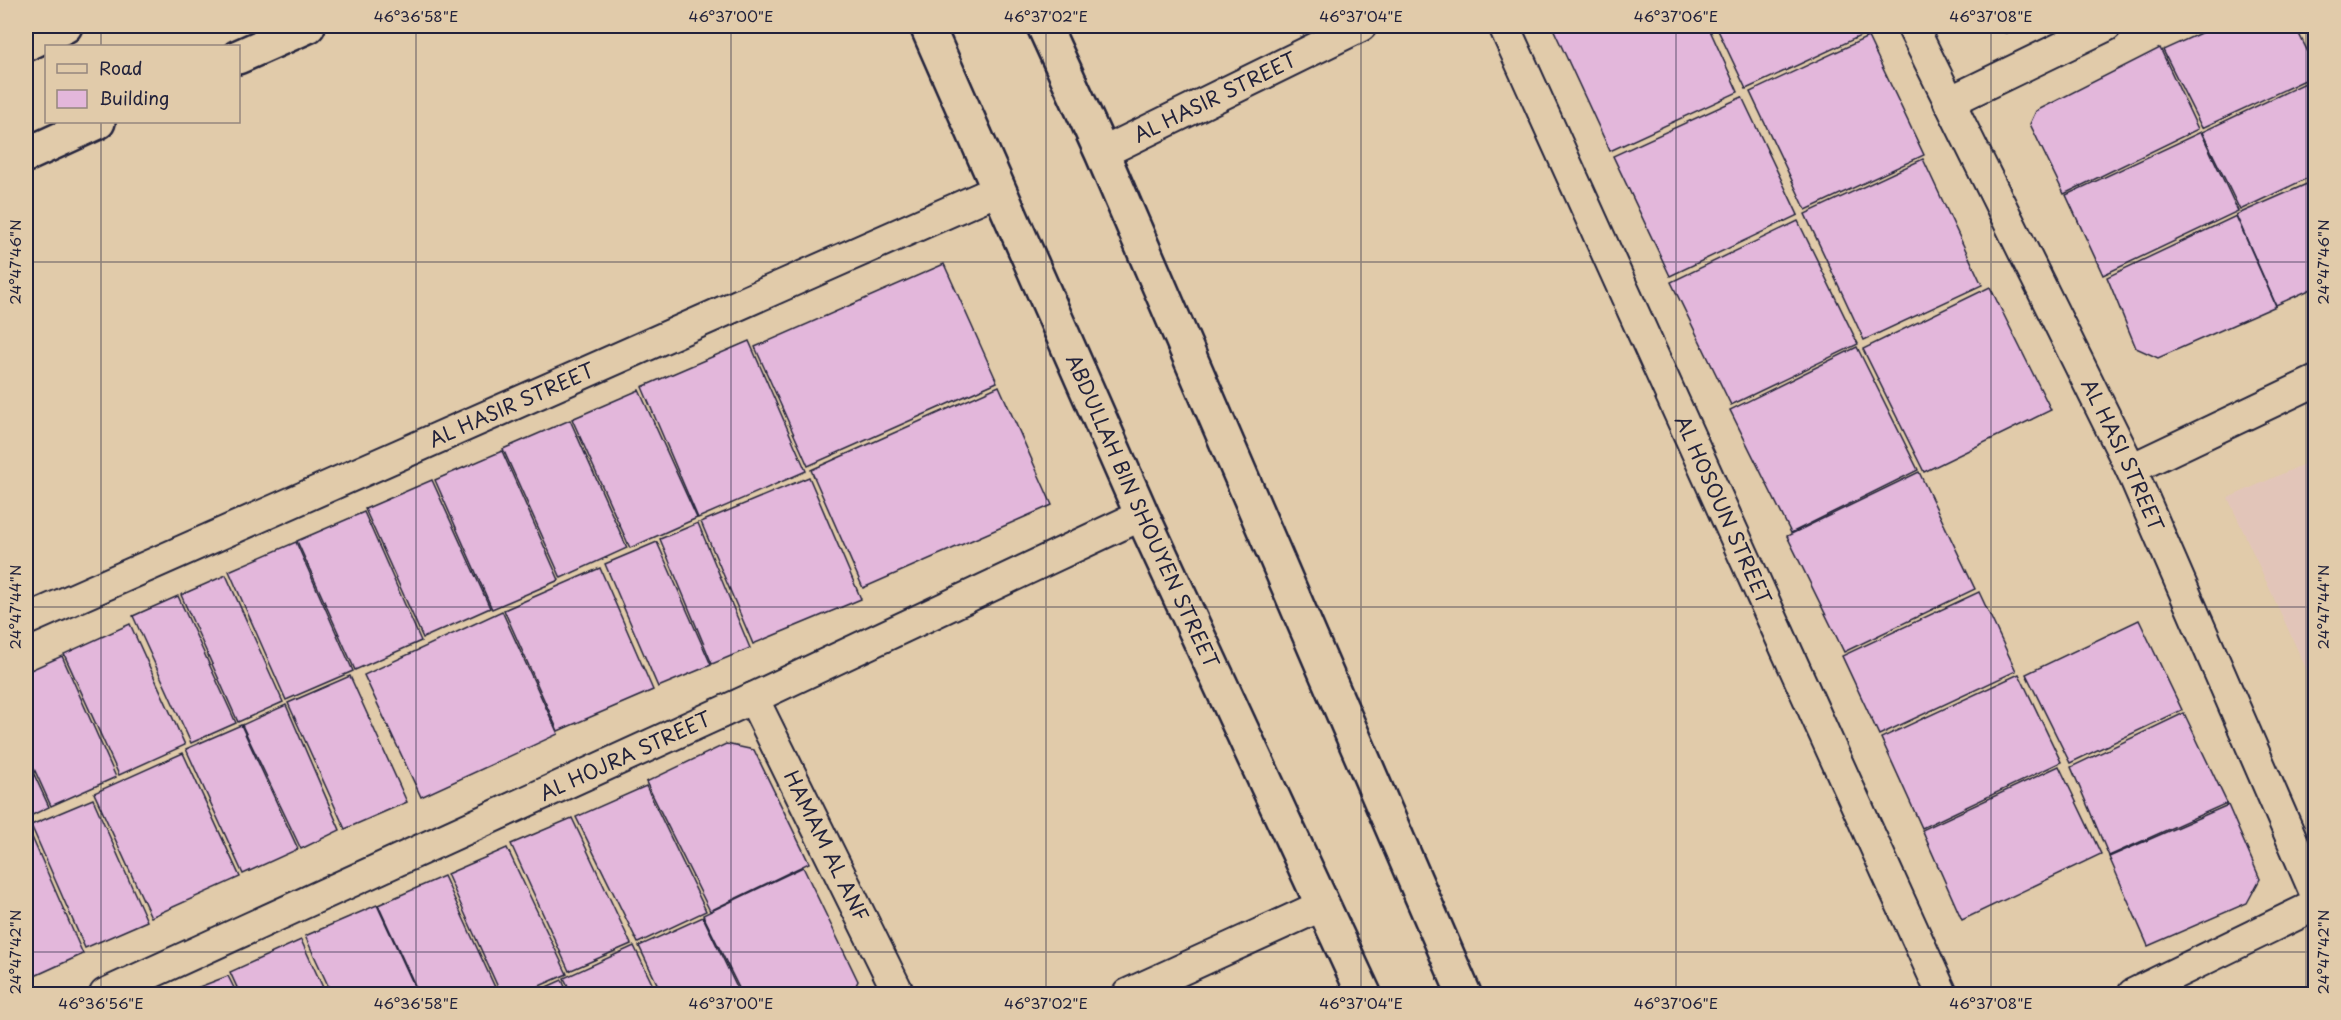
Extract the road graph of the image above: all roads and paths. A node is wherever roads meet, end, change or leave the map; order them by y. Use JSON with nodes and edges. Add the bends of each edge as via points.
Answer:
{"nodes":[{"id":1,"x":65,"y":26,"type":"edge"},
{"id":2,"x":308,"y":26,"type":"edge"},
{"id":3,"x":927,"y":26,"type":"edge"},
{"id":4,"x":1044,"y":26,"type":"edge"},
{"id":5,"x":1361,"y":26,"type":"edge"},
{"id":6,"x":1504,"y":26,"type":"edge"},
{"id":7,"x":1912,"y":26,"type":"edge"},
{"id":8,"x":2106,"y":26,"type":"edge"},
{"id":9,"x":26,"y":44,"type":"edge"},
{"id":10,"x":240,"y":56,"type":"edge"},
{"id":11,"x":1949,"y":102,"type":"junction"},
{"id":12,"x":96,"y":123,"type":"edge"},
{"id":13,"x":1102,"y":153,"type":"junction"},
{"id":14,"x":26,"y":155,"type":"edge"},
{"id":15,"x":998,"y":190,"type":"junction"},
{"id":16,"x":2316,"y":381,"type":"edge"},
{"id":17,"x":2131,"y":469,"type":"junction"},
{"id":18,"x":1142,"y":515,"type":"junction"},
{"id":19,"x":26,"y":620,"type":"edge"},
{"id":20,"x":753,"y":699,"type":"junction"},
{"id":21,"x":2316,"y":895,"type":"edge"},
{"id":22,"x":1323,"y":905,"type":"junction"},
{"id":23,"x":2316,"y":905,"type":"edge"},
{"id":24,"x":105,"y":994,"type":"edge"},
{"id":25,"x":899,"y":994,"type":"edge"},
{"id":26,"x":1128,"y":994,"type":"edge"},
{"id":27,"x":1364,"y":994,"type":"edge"},
{"id":28,"x":1464,"y":994,"type":"edge"},
{"id":29,"x":1942,"y":994,"type":"edge"},
{"id":30,"x":2133,"y":994,"type":"edge"}],
"edges":[{"from":1,"to":9,"type":"street"},
{"from":2,"to":10,"type":"street"},
{"from":3,"to":15,"type":"street","name":"ABDULLAH BIN SHOUYEN STREET"},
{"from":4,"to":13,"type":"street"},
{"from":5,"to":13,"type":"street","name":"AL HASIR STREET"},
{"from":6,"to":29,"type":"street","name":"AL HOSOUN STREET"},
{"from":7,"to":11,"type":"street","name":"AL HASI STREET"},
{"from":8,"to":11,"type":"street"},
{"from":11,"to":17,"type":"street","name":"AL HASI STREET"},
{"from":12,"to":14,"type":"street"},
{"from":13,"to":28,"type":"street"},
{"from":15,"to":18,"type":"street","name":"ABDULLAH BIN SHOUYEN STREET"},
{"from":15,"to":19,"type":"street","name":"AL HASIR STREET"},
{"from":16,"to":17,"type":"street"},
{"from":17,"to":21,"type":"street","name":"AL HASI STREET"},
{"from":18,"to":20,"type":"street","name":"AL HOJRA STREET"},
{"from":18,"to":22,"type":"street","name":"ABDULLAH BIN SHOUYEN STREET"},
{"from":20,"to":24,"type":"street","name":"AL HOJRA STREET"},
{"from":20,"to":25,"type":"street","name":"HAMAM AL ANF"},
{"from":22,"to":26,"type":"street"},
{"from":22,"to":27,"type":"street","name":"ABDULLAH BIN SHOUYEN STREET"},
{"from":23,"to":30,"type":"street"}]}
